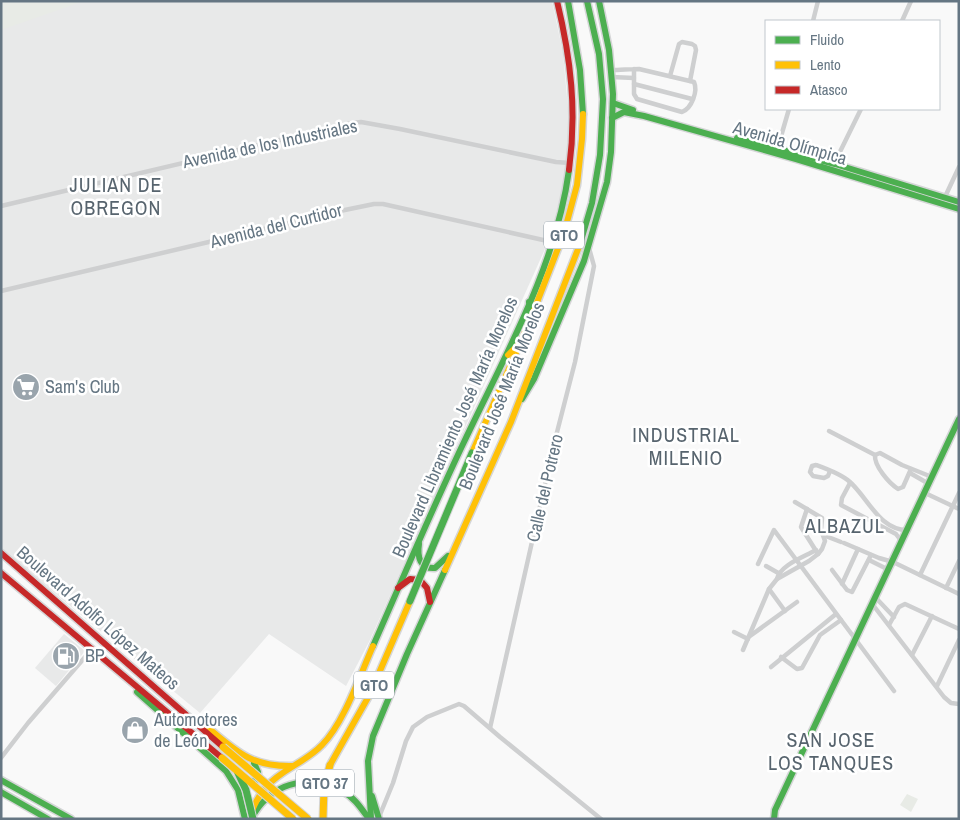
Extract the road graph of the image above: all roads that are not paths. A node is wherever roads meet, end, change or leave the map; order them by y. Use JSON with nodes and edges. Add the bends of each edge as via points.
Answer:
{"nodes":[{"id":1,"x":557,"y":1,"type":"edge"},
{"id":2,"x":568,"y":1,"type":"edge"},
{"id":3,"x":587,"y":1,"type":"edge"},
{"id":4,"x":599,"y":1,"type":"edge"},
{"id":5,"x":818,"y":1,"type":"edge"},
{"id":6,"x":911,"y":1,"type":"edge"},
{"id":7,"x":813,"y":20,"type":"edge"},
{"id":8,"x":902,"y":20,"type":"edge"},
{"id":9,"x":634,"y":69,"type":"junction"},
{"id":10,"x":611,"y":73,"type":"junction"},
{"id":11,"x":670,"y":76,"type":"junction"},
{"id":12,"x":634,"y":78,"type":"junction"},
{"id":13,"x":690,"y":81,"type":"junction"},
{"id":14,"x":634,"y":84,"type":"junction"},
{"id":15,"x":692,"y":99,"type":"junction"},
{"id":16,"x":613,"y":103,"type":"junction"},
{"id":17,"x":789,"y":110,"type":"edge"},
{"id":18,"x":861,"y":110,"type":"edge"},
{"id":19,"x":612,"y":118,"type":"junction"},
{"id":20,"x":777,"y":151,"type":"junction"},
{"id":21,"x":570,"y":163,"type":"junction"},
{"id":22,"x":833,"y":167,"type":"junction"},
{"id":23,"x":958,"y":170,"type":"edge"},
{"id":24,"x":942,"y":201,"type":"junction"},
{"id":25,"x":959,"y":202,"type":"edge"},
{"id":26,"x":1,"y":206,"type":"edge"},
{"id":27,"x":959,"y":209,"type":"edge"},
{"id":28,"x":552,"y":242,"type":"junction"},
{"id":29,"x":588,"y":248,"type":"junction"},
{"id":30,"x":1,"y":292,"type":"edge"},
{"id":31,"x":529,"y":302,"type":"junction"},
{"id":32,"x":531,"y":320,"type":"junction"},
{"id":33,"x":522,"y":340,"type":"junction"},
{"id":34,"x":508,"y":355,"type":"junction"},
{"id":35,"x":516,"y":407,"type":"junction"},
{"id":36,"x":959,"y":419,"type":"edge"},
{"id":37,"x":828,"y":432,"type":"dead end"},
{"id":38,"x":875,"y":455,"type":"junction"},
{"id":39,"x":830,"y":471,"type":"dead end"},
{"id":40,"x":911,"y":471,"type":"junction"},
{"id":41,"x":931,"y":480,"type":"junction"},
{"id":42,"x":850,"y":482,"type":"junction"},
{"id":43,"x":925,"y":493,"type":"junction"},
{"id":44,"x":959,"y":493,"type":"edge"},
{"id":45,"x":795,"y":502,"type":"dead end"},
{"id":46,"x":953,"y":506,"type":"junction"},
{"id":47,"x":807,"y":509,"type":"junction"},
{"id":48,"x":959,"y":509,"type":"edge"},
{"id":49,"x":873,"y":510,"type":"junction"},
{"id":50,"x":867,"y":519,"type":"junction"},
{"id":51,"x":886,"y":523,"type":"junction"},
{"id":52,"x":884,"y":528,"type":"junction"},
{"id":53,"x":908,"y":530,"type":"junction"},
{"id":54,"x":822,"y":535,"type":"junction"},
{"id":55,"x":902,"y":542,"type":"junction"},
{"id":56,"x":418,"y":544,"type":"junction"},
{"id":57,"x":858,"y":549,"type":"junction"},
{"id":58,"x":453,"y":551,"type":"junction"},
{"id":59,"x":817,"y":552,"type":"junction"},
{"id":60,"x":1,"y":554,"type":"edge"},
{"id":61,"x":870,"y":557,"type":"junction"},
{"id":62,"x":798,"y":560,"type":"junction"},
{"id":63,"x":959,"y":561,"type":"edge"},
{"id":64,"x":893,"y":562,"type":"junction"},
{"id":65,"x":758,"y":564,"type":"dead end"},
{"id":66,"x":801,"y":565,"type":"junction"},
{"id":67,"x":766,"y":566,"type":"dead end"},
{"id":68,"x":832,"y":570,"type":"dead end"},
{"id":69,"x":889,"y":570,"type":"junction"},
{"id":70,"x":1,"y":573,"type":"edge"},
{"id":71,"x":920,"y":575,"type":"junction"},
{"id":72,"x":780,"y":576,"type":"junction"},
{"id":73,"x":842,"y":584,"type":"junction"},
{"id":74,"x":398,"y":588,"type":"junction"},
{"id":75,"x":946,"y":588,"type":"junction"},
{"id":76,"x":769,"y":589,"type":"junction"},
{"id":77,"x":959,"y":594,"type":"edge"},
{"id":78,"x":797,"y":602,"type":"dead end"},
{"id":79,"x":875,"y":602,"type":"junction"},
{"id":80,"x":430,"y":603,"type":"junction"},
{"id":81,"x":785,"y":611,"type":"junction"},
{"id":82,"x":836,"y":614,"type":"junction"},
{"id":83,"x":932,"y":616,"type":"junction"},
{"id":84,"x":894,"y":618,"type":"junction"},
{"id":85,"x":841,"y":620,"type":"junction"},
{"id":86,"x":755,"y":621,"type":"junction"},
{"id":87,"x":889,"y":625,"type":"junction"},
{"id":88,"x":762,"y":628,"type":"junction"},
{"id":89,"x":959,"y":629,"type":"edge"},
{"id":90,"x":734,"y":632,"type":"dead end"},
{"id":91,"x":810,"y":634,"type":"junction"},
{"id":92,"x":748,"y":638,"type":"junction"},
{"id":93,"x":855,"y":640,"type":"junction"},
{"id":94,"x":959,"y":640,"type":"edge"},
{"id":95,"x":815,"y":642,"type":"junction"},
{"id":96,"x":92,"y":649,"type":"junction"},
{"id":97,"x":743,"y":650,"type":"dead end"},
{"id":98,"x":116,"y":654,"type":"junction"},
{"id":99,"x":912,"y":655,"type":"junction"},
{"id":100,"x":781,"y":657,"type":"junction"},
{"id":101,"x":111,"y":664,"type":"junction"},
{"id":102,"x":771,"y":667,"type":"dead end"},
{"id":103,"x":937,"y":686,"type":"junction"},
{"id":104,"x":894,"y":691,"type":"dead end"},
{"id":105,"x":959,"y":704,"type":"edge"},
{"id":106,"x":490,"y":728,"type":"junction"},
{"id":107,"x":1,"y":758,"type":"edge"},
{"id":108,"x":254,"y":762,"type":"junction"},
{"id":109,"x":221,"y":764,"type":"junction"},
{"id":110,"x":292,"y":766,"type":"junction"},
{"id":111,"x":237,"y":771,"type":"junction"},
{"id":112,"x":1,"y":780,"type":"edge"},
{"id":113,"x":370,"y":788,"type":"junction"},
{"id":114,"x":1,"y":792,"type":"edge"},
{"id":115,"x":379,"y":818,"type":"edge"},
{"id":116,"x":48,"y":819,"type":"edge"},
{"id":117,"x":71,"y":819,"type":"edge"},
{"id":118,"x":245,"y":819,"type":"edge"},
{"id":119,"x":251,"y":819,"type":"edge"},
{"id":120,"x":293,"y":819,"type":"edge"},
{"id":121,"x":308,"y":819,"type":"edge"},
{"id":122,"x":323,"y":819,"type":"edge"},
{"id":123,"x":370,"y":819,"type":"edge"},
{"id":124,"x":601,"y":819,"type":"edge"},
{"id":125,"x":774,"y":819,"type":"edge"}],
"edges":[{"from":1,"to":21,"type":"main road","name":"Boulevard Libramiento José María Morelos","via":[[572,82],[574,125]]},
{"from":2,"to":32,"type":"main road","name":"Boulevard José María Morelos","number":"GTO","via":[[581,75],[580,165],[562,240]]},
{"from":3,"to":35,"type":"main road","name":"Boulevard José María Morelos","number":"GTO","via":[[599,54],[602,92],[598,176],[578,250]]},
{"from":4,"to":10,"type":"main road"},
{"from":5,"to":7,"type":"street"},
{"from":6,"to":8,"type":"street"},
{"from":9,"to":10,"type":"street"},
{"from":9,"to":11,"type":"street"},
{"from":9,"to":12,"type":"street"},
{"from":10,"to":12,"type":"street"},
{"from":10,"to":16,"type":"main road"},
{"from":11,"to":13,"type":"street"},
{"from":11,"to":13,"type":"street","via":[[679,44],[687,42],[696,48]]},
{"from":12,"to":14,"type":"street"},
{"from":13,"to":15,"type":"street","via":[[696,87]]},
{"from":14,"to":15,"type":"street"},
{"from":14,"to":15,"type":"street","via":[[637,99],[680,111],[687,110]]},
{"from":16,"to":19,"type":"main road"},
{"from":16,"to":20,"type":"main road","name":"Avenida Olímpica"},
{"from":17,"to":20,"type":"street"},
{"from":18,"to":22,"type":"street"},
{"from":19,"to":20,"type":"main road","name":"Avenida Olímpica","via":[[629,112]]},
{"from":19,"to":29,"type":"main road","via":[[607,182]]},
{"from":20,"to":22,"type":"main road","name":"Avenida Olímpica"},
{"from":21,"to":26,"type":"street","name":"Avenida de los Industriales","via":[[361,122]]},
{"from":21,"to":28,"type":"main road","name":"Boulevard Libramiento José María Morelos"},
{"from":22,"to":24,"type":"main road","name":"Avenida Olímpica"},
{"from":23,"to":24,"type":"street"},
{"from":24,"to":25,"type":"main road","name":"Avenida Olímpica"},
{"from":24,"to":27,"type":"main road","name":"Avenida Olímpica"},
{"from":28,"to":30,"type":"street","name":"Avenida del Curtidor","via":[[374,204]]},
{"from":28,"to":31,"type":"main road","name":"Boulevard Libramiento José María Morelos"},
{"from":29,"to":35,"type":"main road","via":[[534,379]]},
{"from":29,"to":106,"type":"street","name":"Calle del Potrero","via":[[594,266],[575,362]]},
{"from":31,"to":32,"type":"main road"},
{"from":31,"to":34,"type":"main road","name":"Boulevard Libramiento José María Morelos"},
{"from":32,"to":33,"type":"main road","name":"Boulevard José María Morelos","number":"GTO"},
{"from":33,"to":34,"type":"main road"},
{"from":33,"to":122,"type":"main road","name":"Boulevard José María Morelos","number":"GTO","bridge":true,"via":[[370,694],[330,765],[324,788]]},
{"from":34,"to":56,"type":"main road","name":"Boulevard Libramiento José María Morelos"},
{"from":35,"to":58,"type":"main road","name":"Boulevard José María Morelos","number":"GTO"},
{"from":36,"to":41,"type":"main road"},
{"from":37,"to":38,"type":"street"},
{"from":38,"to":40,"type":"street","via":[[880,453]]},
{"from":38,"to":40,"type":"street","via":[[876,464],[898,489],[903,487]]},
{"from":39,"to":42,"type":"street"},
{"from":40,"to":41,"type":"street"},
{"from":40,"to":41,"type":"street"},
{"from":41,"to":43,"type":"main road"},
{"from":42,"to":49,"type":"street"},
{"from":42,"to":50,"type":"street","via":[[841,505]]},
{"from":43,"to":46,"type":"street"},
{"from":43,"to":53,"type":"main road"},
{"from":44,"to":46,"type":"street"},
{"from":45,"to":47,"type":"street"},
{"from":46,"to":48,"type":"street"},
{"from":46,"to":71,"type":"street"},
{"from":47,"to":54,"type":"street","via":[[822,518]]},
{"from":47,"to":59,"type":"street","via":[[801,527]]},
{"from":49,"to":50,"type":"street"},
{"from":49,"to":51,"type":"street"},
{"from":50,"to":52,"type":"street"},
{"from":51,"to":52,"type":"street"},
{"from":51,"to":53,"type":"street"},
{"from":52,"to":55,"type":"street","via":[[896,534]]},
{"from":53,"to":55,"type":"main road"},
{"from":54,"to":57,"type":"street"},
{"from":54,"to":59,"type":"street","via":[[824,545]]},
{"from":55,"to":64,"type":"main road"},
{"from":56,"to":58,"type":"main road","via":[[420,562],[430,569],[438,566]]},
{"from":56,"to":74,"type":"main road","name":"Boulevard Libramiento José María Morelos"},
{"from":57,"to":61,"type":"street"},
{"from":57,"to":73,"type":"street"},
{"from":58,"to":80,"type":"main road","name":"Boulevard José María Morelos","number":"GTO"},
{"from":59,"to":62,"type":"street"},
{"from":59,"to":66,"type":"street"},
{"from":60,"to":98,"type":"main road","name":"Boulevard Adolfo López Mateos"},
{"from":61,"to":64,"type":"street"},
{"from":61,"to":69,"type":"street"},
{"from":61,"to":73,"type":"street","via":[[852,592]]},
{"from":62,"to":65,"type":"street","via":[[774,530]]},
{"from":62,"to":66,"type":"street"},
{"from":62,"to":72,"type":"street","via":[[785,567]]},
{"from":63,"to":75,"type":"street"},
{"from":64,"to":69,"type":"main road"},
{"from":64,"to":71,"type":"street"},
{"from":66,"to":72,"type":"street"},
{"from":66,"to":82,"type":"street"},
{"from":67,"to":72,"type":"street"},
{"from":68,"to":73,"type":"street"},
{"from":69,"to":79,"type":"main road"},
{"from":70,"to":96,"type":"main road","name":"Boulevard Adolfo López Mateos"},
{"from":71,"to":75,"type":"street"},
{"from":72,"to":76,"type":"street"},
{"from":74,"to":80,"type":"main road","via":[[410,578],[421,579],[426,582]]},
{"from":74,"to":110,"type":"main road","name":"Boulevard Libramiento José María Morelos","via":[[332,732],[317,751]]},
{"from":75,"to":77,"type":"street"},
{"from":76,"to":81,"type":"street"},
{"from":76,"to":86,"type":"street"},
{"from":78,"to":81,"type":"street"},
{"from":79,"to":84,"type":"street"},
{"from":79,"to":87,"type":"street"},
{"from":79,"to":93,"type":"main road"},
{"from":80,"to":113,"type":"main road","name":"Boulevard José María Morelos","number":"GTO","via":[[373,736],[368,761]]},
{"from":81,"to":88,"type":"street"},
{"from":82,"to":85,"type":"street"},
{"from":82,"to":91,"type":"street"},
{"from":83,"to":84,"type":"street","via":[[905,604],[899,607]]},
{"from":83,"to":89,"type":"street"},
{"from":83,"to":99,"type":"street"},
{"from":84,"to":87,"type":"street"},
{"from":85,"to":93,"type":"street"},
{"from":85,"to":95,"type":"street"},
{"from":86,"to":88,"type":"street"},
{"from":86,"to":92,"type":"street"},
{"from":87,"to":99,"type":"street"},
{"from":88,"to":92,"type":"street"},
{"from":90,"to":92,"type":"street"},
{"from":91,"to":95,"type":"street"},
{"from":91,"to":100,"type":"street"},
{"from":92,"to":97,"type":"street"},
{"from":93,"to":104,"type":"street"},
{"from":93,"to":125,"type":"main road","via":[[775,810]]},
{"from":94,"to":103,"type":"street"},
{"from":95,"to":100,"type":"street","via":[[802,668],[797,669]]},
{"from":96,"to":101,"type":"main road","name":"Boulevard Adolfo López Mateos"},
{"from":96,"to":107,"type":"street"},
{"from":98,"to":108,"type":"main road"},
{"from":98,"to":121,"type":"main road","name":"Boulevard Adolfo López Mateos","bridge":true},
{"from":99,"to":103,"type":"street"},
{"from":100,"to":102,"type":"street"},
{"from":101,"to":109,"type":"main road","via":[[124,680]]},
{"from":101,"to":111,"type":"main road","name":"Boulevard Adolfo López Mateos","bridge":true},
{"from":103,"to":105,"type":"street","via":[[948,701]]},
{"from":106,"to":115,"type":"street","via":[[459,704],[420,721],[410,732]]},
{"from":106,"to":124,"type":"street"},
{"from":108,"to":109,"type":"main road","via":[[258,778],[249,782]]},
{"from":108,"to":110,"type":"main road","via":[[272,767]]},
{"from":109,"to":118,"type":"main road","via":[[236,784]]},
{"from":110,"to":119,"type":"main road","name":"Boulevard Libramiento José María Morelos","via":[[269,783],[256,802]]},
{"from":111,"to":119,"type":"main road","bridge":true,"via":[[246,790]]},
{"from":111,"to":120,"type":"main road","name":"Boulevard Adolfo López Mateos","bridge":true},
{"from":112,"to":117,"type":"main road"},
{"from":113,"to":115,"type":"main road","number":"GTO"},
{"from":113,"to":123,"type":"main road"},
{"from":114,"to":116,"type":"main road"},
{"from":119,"to":123,"type":"main road","number":"GTO 37","bridge":true,"via":[[270,794],[284,786],[322,782],[350,794]]}]}
